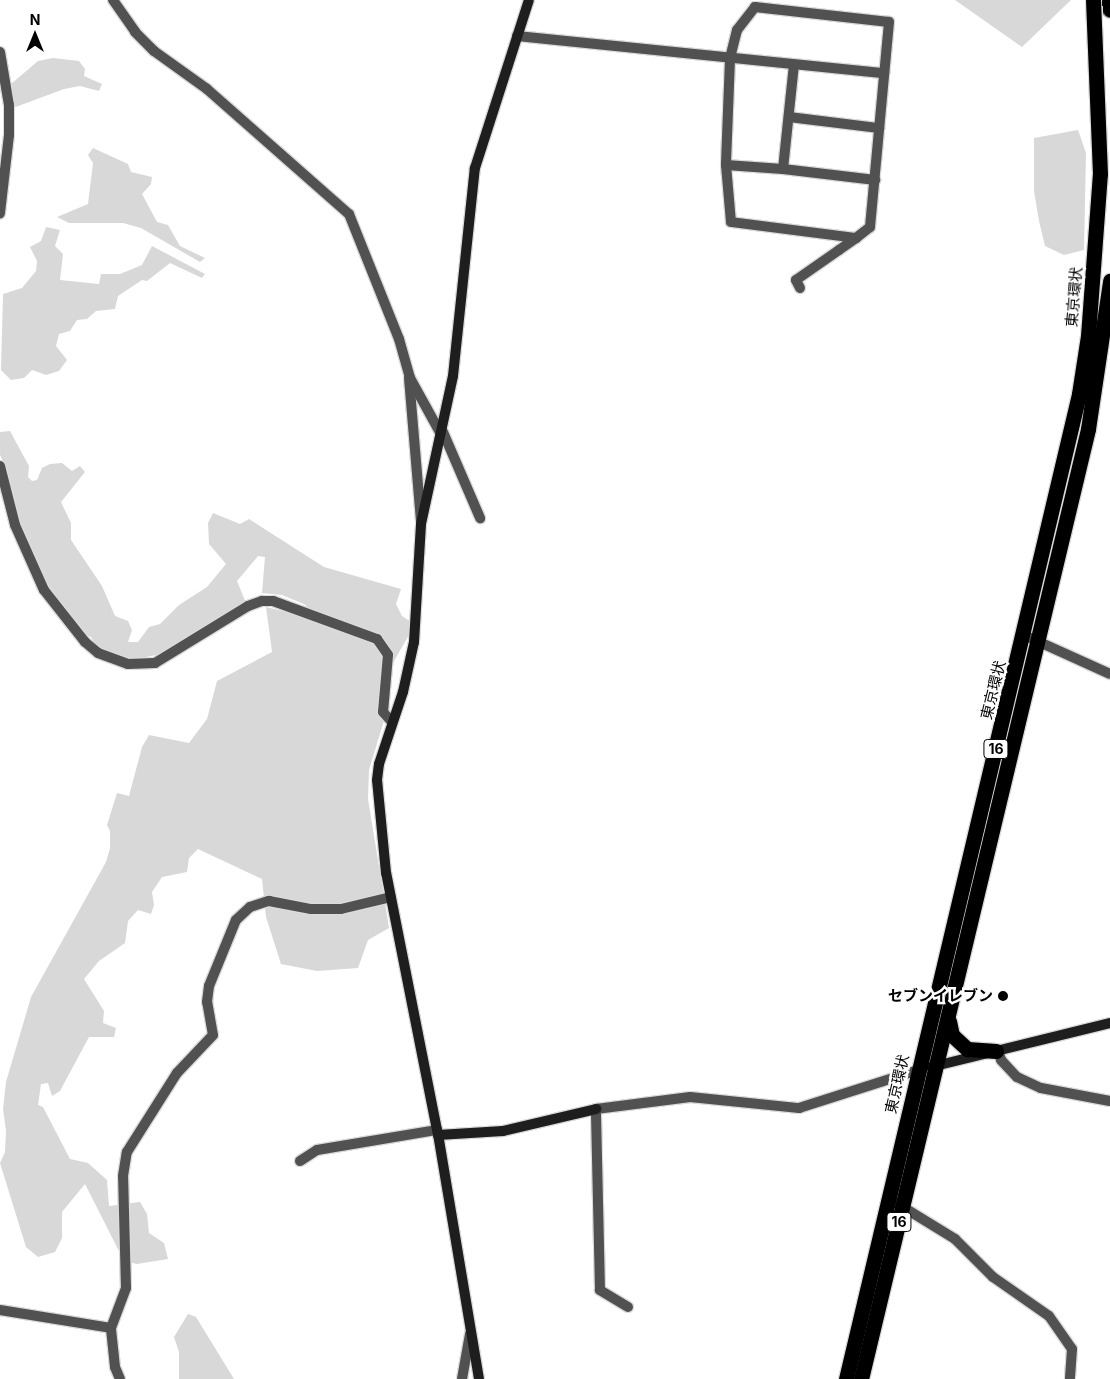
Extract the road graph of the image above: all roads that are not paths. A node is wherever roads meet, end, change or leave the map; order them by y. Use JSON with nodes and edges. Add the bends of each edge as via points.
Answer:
{"nodes":[{"id":1,"x":113,"y":0,"type":"edge"},
{"id":2,"x":529,"y":0,"type":"edge"},
{"id":3,"x":1092,"y":0,"type":"edge"},
{"id":4,"x":1109,"y":0,"type":"edge"},
{"id":5,"x":1110,"y":5,"type":"edge"},
{"id":6,"x":1110,"y":10,"type":"edge"},
{"id":7,"x":517,"y":36,"type":"junction"},
{"id":8,"x":0,"y":52,"type":"edge"},
{"id":9,"x":730,"y":59,"type":"junction"},
{"id":10,"x":794,"y":65,"type":"junction"},
{"id":11,"x":884,"y":73,"type":"junction"},
{"id":12,"x":789,"y":117,"type":"junction"},
{"id":13,"x":879,"y":128,"type":"junction"},
{"id":14,"x":726,"y":165,"type":"junction"},
{"id":15,"x":783,"y":169,"type":"junction"},
{"id":16,"x":875,"y":180,"type":"junction"},
{"id":17,"x":0,"y":213,"type":"edge"},
{"id":18,"x":856,"y":238,"type":"junction"},
{"id":19,"x":1110,"y":281,"type":"edge"},
{"id":20,"x":800,"y":288,"type":"dead end"},
{"id":21,"x":1088,"y":336,"type":"junction"},
{"id":22,"x":1107,"y":338,"type":"edge"},
{"id":23,"x":409,"y":376,"type":"junction"},
{"id":24,"x":443,"y":434,"type":"junction"},
{"id":25,"x":0,"y":466,"type":"edge"},
{"id":26,"x":480,"y":518,"type":"dead end"},
{"id":27,"x":421,"y":524,"type":"junction"},
{"id":28,"x":1024,"y":635,"type":"junction"},
{"id":29,"x":1040,"y":641,"type":"junction"},
{"id":30,"x":1110,"y":674,"type":"edge"},
{"id":31,"x":391,"y":721,"type":"junction"},
{"id":32,"x":391,"y":897,"type":"junction"},
{"id":33,"x":948,"y":1019,"type":"junction"},
{"id":34,"x":1110,"y":1023,"type":"edge"},
{"id":35,"x":997,"y":1050,"type":"junction"},
{"id":36,"x":937,"y":1066,"type":"junction"},
{"id":37,"x":918,"y":1070,"type":"junction"},
{"id":38,"x":1110,"y":1101,"type":"edge"},
{"id":39,"x":596,"y":1109,"type":"junction"},
{"id":40,"x":437,"y":1133,"type":"junction"},
{"id":41,"x":300,"y":1161,"type":"dead end"},
{"id":42,"x":888,"y":1198,"type":"junction"},
{"id":43,"x":902,"y":1207,"type":"junction"},
{"id":44,"x":628,"y":1307,"type":"dead end"},
{"id":45,"x":0,"y":1310,"type":"edge"},
{"id":46,"x":110,"y":1328,"type":"junction"},
{"id":47,"x":471,"y":1330,"type":"junction"},
{"id":48,"x":120,"y":1379,"type":"edge"},
{"id":49,"x":462,"y":1379,"type":"edge"},
{"id":50,"x":480,"y":1379,"type":"edge"},
{"id":51,"x":846,"y":1379,"type":"edge"},
{"id":52,"x":861,"y":1379,"type":"edge"},
{"id":53,"x":1070,"y":1379,"type":"edge"}],
"edges":[{"from":1,"to":23,"type":"street","via":[[135,32],[154,51],[207,89],[349,214],[398,339]]},
{"from":2,"to":7,"type":"street"},
{"from":3,"to":21,"type":"highway","name":"東京環状","number":"16","via":[[1100,174]]},
{"from":4,"to":5,"type":"highway"},
{"from":5,"to":6,"type":"highway"},
{"from":7,"to":9,"type":"street"},
{"from":7,"to":24,"type":"street","via":[[475,168],[453,376]]},
{"from":8,"to":17,"type":"street","via":[[9,105],[10,135]]},
{"from":9,"to":10,"type":"street"},
{"from":9,"to":11,"type":"street","via":[[737,30],[756,7],[889,22]]},
{"from":9,"to":14,"type":"street"},
{"from":10,"to":11,"type":"street"},
{"from":10,"to":12,"type":"street"},
{"from":11,"to":13,"type":"street"},
{"from":12,"to":13,"type":"street"},
{"from":12,"to":15,"type":"street"},
{"from":13,"to":16,"type":"street"},
{"from":14,"to":15,"type":"street"},
{"from":14,"to":18,"type":"street","via":[[731,222]]},
{"from":15,"to":16,"type":"street"},
{"from":16,"to":18,"type":"street","via":[[870,227]]},
{"from":18,"to":20,"type":"street","via":[[796,280]]},
{"from":19,"to":22,"type":"highway","number":"16"},
{"from":21,"to":22,"type":"street"},
{"from":21,"to":28,"type":"highway","name":"東京環状","number":"16","via":[[1070,437]]},
{"from":22,"to":29,"type":"highway","number":"16"},
{"from":23,"to":24,"type":"street"},
{"from":23,"to":27,"type":"street"},
{"from":24,"to":26,"type":"street"},
{"from":24,"to":27,"type":"street"},
{"from":25,"to":31,"type":"street","via":[[16,525],[44,590],[85,642],[98,653],[128,664],[155,663],[248,606],[273,601],[363,632],[382,644],[388,655],[383,712]]},
{"from":27,"to":31,"type":"street","via":[[414,642],[403,692]]},
{"from":28,"to":29,"type":"street"},
{"from":28,"to":37,"type":"highway","name":"東京環状","number":"16"},
{"from":29,"to":30,"type":"street"},
{"from":29,"to":33,"type":"highway","number":"16"},
{"from":31,"to":32,"type":"street","via":[[377,780],[378,820]]},
{"from":32,"to":40,"type":"street"},
{"from":32,"to":46,"type":"street","via":[[341,909],[310,909],[269,901],[250,907],[236,920],[209,986],[207,1002],[213,1035],[177,1073],[127,1152],[123,1176],[126,1288]]},
{"from":33,"to":35,"type":"highway","via":[[952,1035],[962,1046]]},
{"from":33,"to":36,"type":"highway","number":"16"},
{"from":34,"to":35,"type":"street"},
{"from":35,"to":36,"type":"street"},
{"from":35,"to":38,"type":"street","via":[[1001,1060],[1017,1078],[1041,1088]]},
{"from":36,"to":37,"type":"street"},
{"from":36,"to":43,"type":"highway","number":"16"},
{"from":37,"to":39,"type":"street","via":[[799,1108],[690,1097]]},
{"from":37,"to":42,"type":"highway","name":"東京環状","number":"16"},
{"from":39,"to":40,"type":"street","via":[[504,1132]]},
{"from":39,"to":44,"type":"street","via":[[600,1290]]},
{"from":40,"to":41,"type":"street","via":[[317,1150]]},
{"from":40,"to":47,"type":"street"},
{"from":42,"to":43,"type":"street"},
{"from":42,"to":51,"type":"highway","name":"東京環状","number":"16"},
{"from":43,"to":52,"type":"highway","number":"16"},
{"from":43,"to":53,"type":"street","via":[[955,1239],[993,1277],[1049,1316],[1072,1349]]},
{"from":45,"to":46,"type":"street"},
{"from":46,"to":48,"type":"street","via":[[115,1367]]},
{"from":47,"to":49,"type":"street"},
{"from":47,"to":50,"type":"street"}]}
